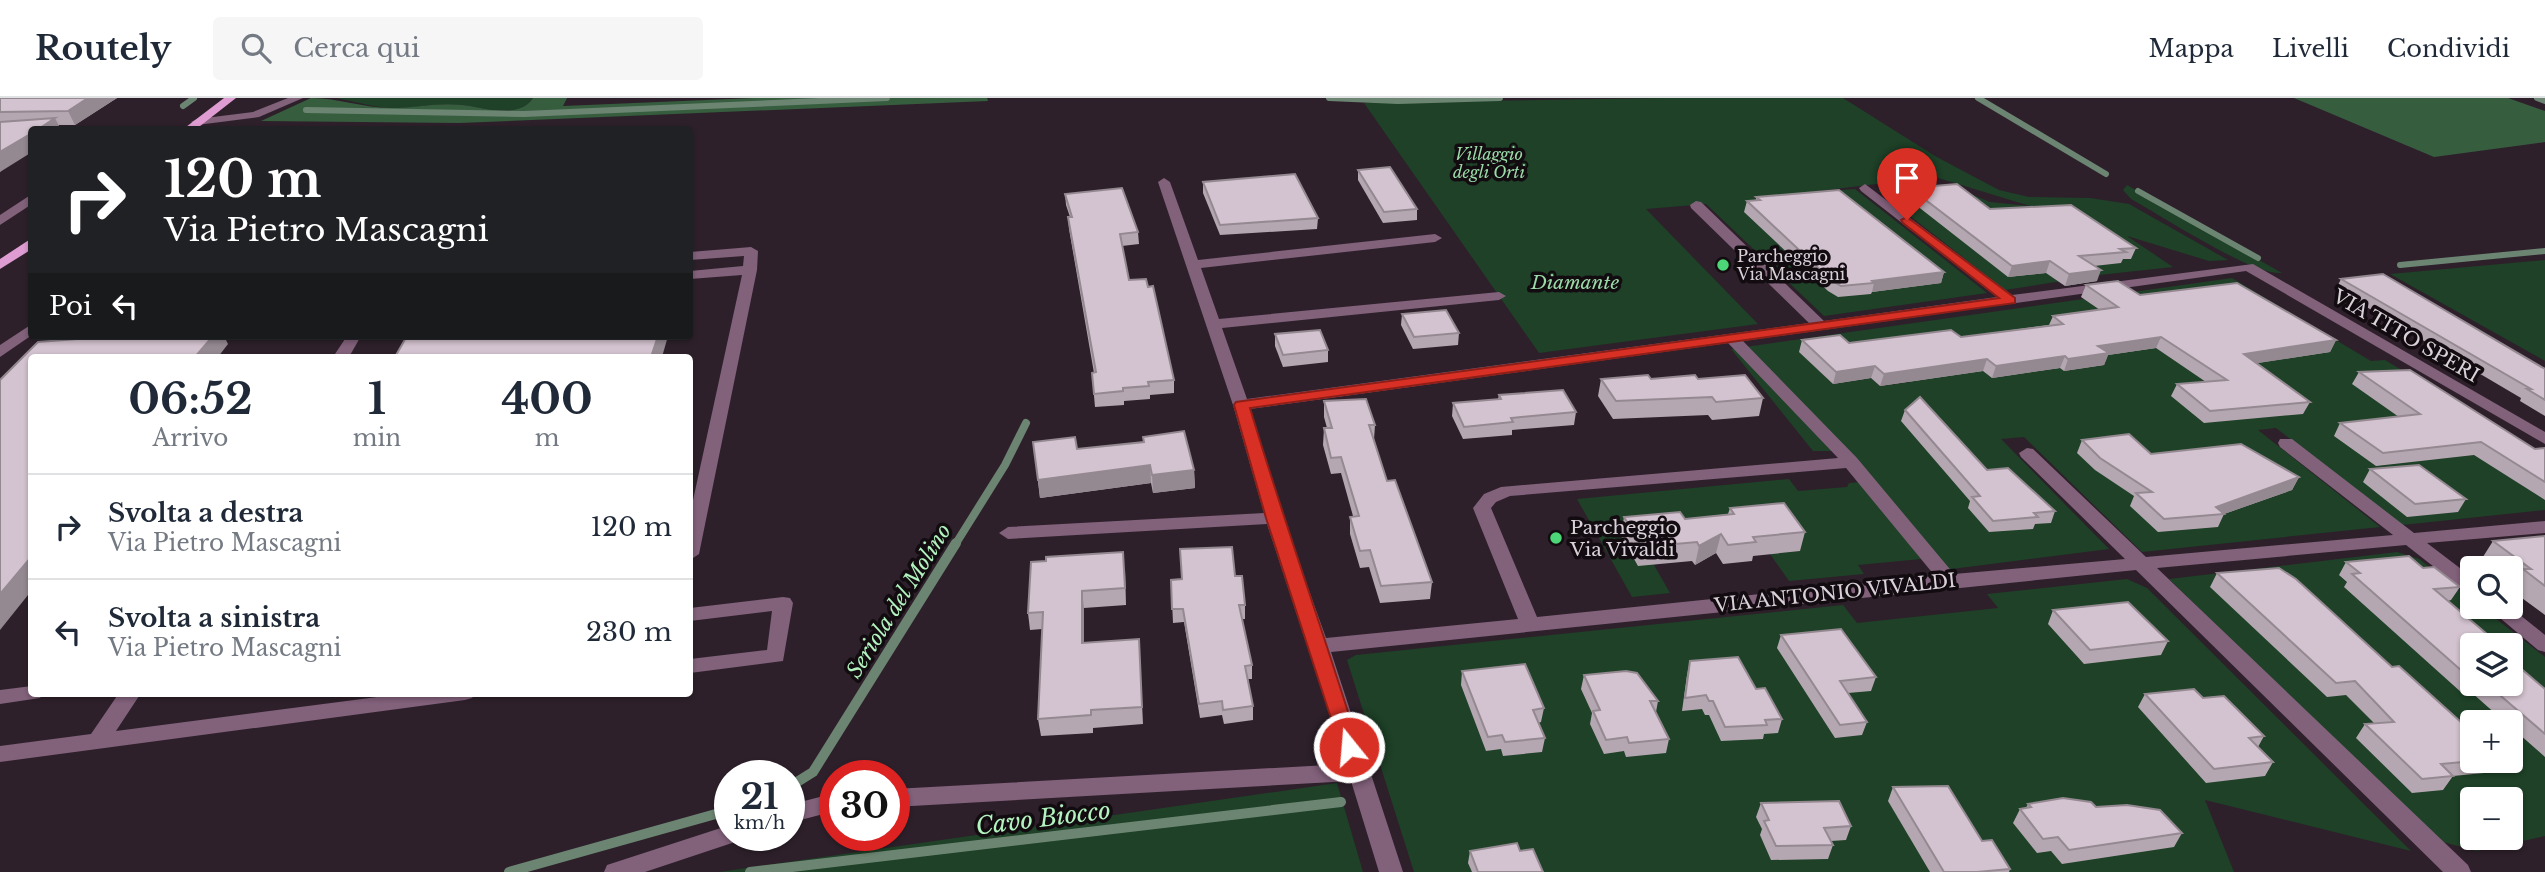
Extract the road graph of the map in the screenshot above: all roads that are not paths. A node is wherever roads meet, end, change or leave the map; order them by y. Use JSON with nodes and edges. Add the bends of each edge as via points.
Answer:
{"nodes":[{"id":1,"x":231,"y":98,"type":"edge"},
{"id":2,"x":298,"y":98,"type":"edge"},
{"id":3,"x":192,"y":126,"type":"edge"},
{"id":4,"x":1164,"y":182,"type":"dead end"},
{"id":5,"x":1865,"y":188,"type":"dead end"},
{"id":6,"x":28,"y":201,"type":"edge"},
{"id":7,"x":1696,"y":205,"type":"dead end"},
{"id":8,"x":19,"y":207,"type":"junction"},
{"id":9,"x":0,"y":208,"type":"edge"},
{"id":10,"x":0,"y":220,"type":"edge"},
{"id":11,"x":1435,"y":238,"type":"dead end"},
{"id":12,"x":28,"y":245,"type":"edge"},
{"id":13,"x":693,"y":256,"type":"edge"},
{"id":14,"x":0,"y":265,"type":"edge"},
{"id":15,"x":1194,"y":265,"type":"junction"},
{"id":16,"x":750,"y":270,"type":"junction"},
{"id":17,"x":693,"y":275,"type":"edge"},
{"id":18,"x":1499,"y":296,"type":"dead end"},
{"id":19,"x":2010,"y":300,"type":"junction"},
{"id":20,"x":1214,"y":324,"type":"junction"},
{"id":21,"x":1820,"y":326,"type":"junction"},
{"id":22,"x":28,"y":331,"type":"edge"},
{"id":23,"x":1731,"y":337,"type":"junction"},
{"id":24,"x":0,"y":352,"type":"edge"},
{"id":25,"x":1241,"y":405,"type":"junction"},
{"id":26,"x":2545,"y":439,"type":"edge"},
{"id":27,"x":2286,"y":443,"type":"dead end"},
{"id":28,"x":2027,"y":453,"type":"dead end"},
{"id":29,"x":1851,"y":462,"type":"junction"},
{"id":30,"x":1274,"y":518,"type":"junction"},
{"id":31,"x":2545,"y":527,"type":"edge"},
{"id":32,"x":1008,"y":533,"type":"dead end"},
{"id":33,"x":693,"y":540,"type":"edge"},
{"id":34,"x":2411,"y":540,"type":"junction"},
{"id":35,"x":2140,"y":565,"type":"junction"},
{"id":36,"x":2460,"y":578,"type":"edge"},
{"id":37,"x":1950,"y":582,"type":"junction"},
{"id":38,"x":693,"y":614,"type":"edge"},
{"id":39,"x":2512,"y":619,"type":"edge"},
{"id":40,"x":1530,"y":624,"type":"junction"},
{"id":41,"x":2545,"y":645,"type":"edge"},
{"id":42,"x":1319,"y":646,"type":"junction"},
{"id":43,"x":693,"y":666,"type":"edge"},
{"id":44,"x":28,"y":694,"type":"edge"},
{"id":45,"x":0,"y":697,"type":"edge"},
{"id":46,"x":127,"y":697,"type":"edge"},
{"id":47,"x":434,"y":697,"type":"edge"},
{"id":48,"x":99,"y":741,"type":"junction"},
{"id":49,"x":0,"y":754,"type":"edge"},
{"id":50,"x":1357,"y":772,"type":"junction"},
{"id":51,"x":910,"y":797,"type":"edge"},
{"id":52,"x":714,"y":839,"type":"edge"},
{"id":53,"x":616,"y":872,"type":"edge"},
{"id":54,"x":1391,"y":872,"type":"edge"},
{"id":55,"x":2459,"y":872,"type":"edge"}],
"edges":[{"from":1,"to":3,"type":"main road"},
{"from":2,"to":3,"type":"street","via":[[255,115]]},
{"from":4,"to":15,"type":"street"},
{"from":5,"to":19,"type":"street"},
{"from":6,"to":8,"type":"street"},
{"from":7,"to":21,"type":"street"},
{"from":8,"to":9,"type":"street"},
{"from":8,"to":10,"type":"street"},
{"from":11,"to":15,"type":"street"},
{"from":12,"to":14,"type":"main road"},
{"from":13,"to":16,"type":"street","via":[[751,251]]},
{"from":15,"to":20,"type":"street"},
{"from":16,"to":17,"type":"street"},
{"from":16,"to":33,"type":"street"},
{"from":18,"to":20,"type":"street"},
{"from":19,"to":21,"type":"street"},
{"from":19,"to":26,"type":"street","name":"VIA TITO SPERI","via":[[2248,268]]},
{"from":20,"to":25,"type":"street"},
{"from":21,"to":23,"type":"street"},
{"from":22,"to":24,"type":"street"},
{"from":23,"to":25,"type":"street"},
{"from":23,"to":29,"type":"street"},
{"from":25,"to":30,"type":"street"},
{"from":27,"to":34,"type":"street"},
{"from":28,"to":35,"type":"street"},
{"from":29,"to":37,"type":"street"},
{"from":29,"to":40,"type":"street","via":[[1577,484],[1507,491],[1490,498],[1482,508],[1485,520]]},
{"from":30,"to":32,"type":"street"},
{"from":30,"to":42,"type":"street"},
{"from":31,"to":34,"type":"street","name":"VIA ANTONIO VIVALDI"},
{"from":34,"to":35,"type":"street","name":"VIA ANTONIO VIVALDI"},
{"from":34,"to":36,"type":"street"},
{"from":35,"to":37,"type":"street","name":"VIA ANTONIO VIVALDI"},
{"from":35,"to":55,"type":"street"},
{"from":37,"to":40,"type":"street","name":"VIA ANTONIO VIVALDI"},
{"from":38,"to":43,"type":"street","via":[[783,603],[776,656]]},
{"from":39,"to":41,"type":"street"},
{"from":40,"to":42,"type":"street","name":"VIA ANTONIO VIVALDI"},
{"from":42,"to":50,"type":"street"},
{"from":44,"to":45,"type":"street"},
{"from":46,"to":48,"type":"street"},
{"from":47,"to":48,"type":"street"},
{"from":48,"to":49,"type":"street"},
{"from":50,"to":51,"type":"street"},
{"from":50,"to":54,"type":"street"},
{"from":52,"to":53,"type":"street"}]}
